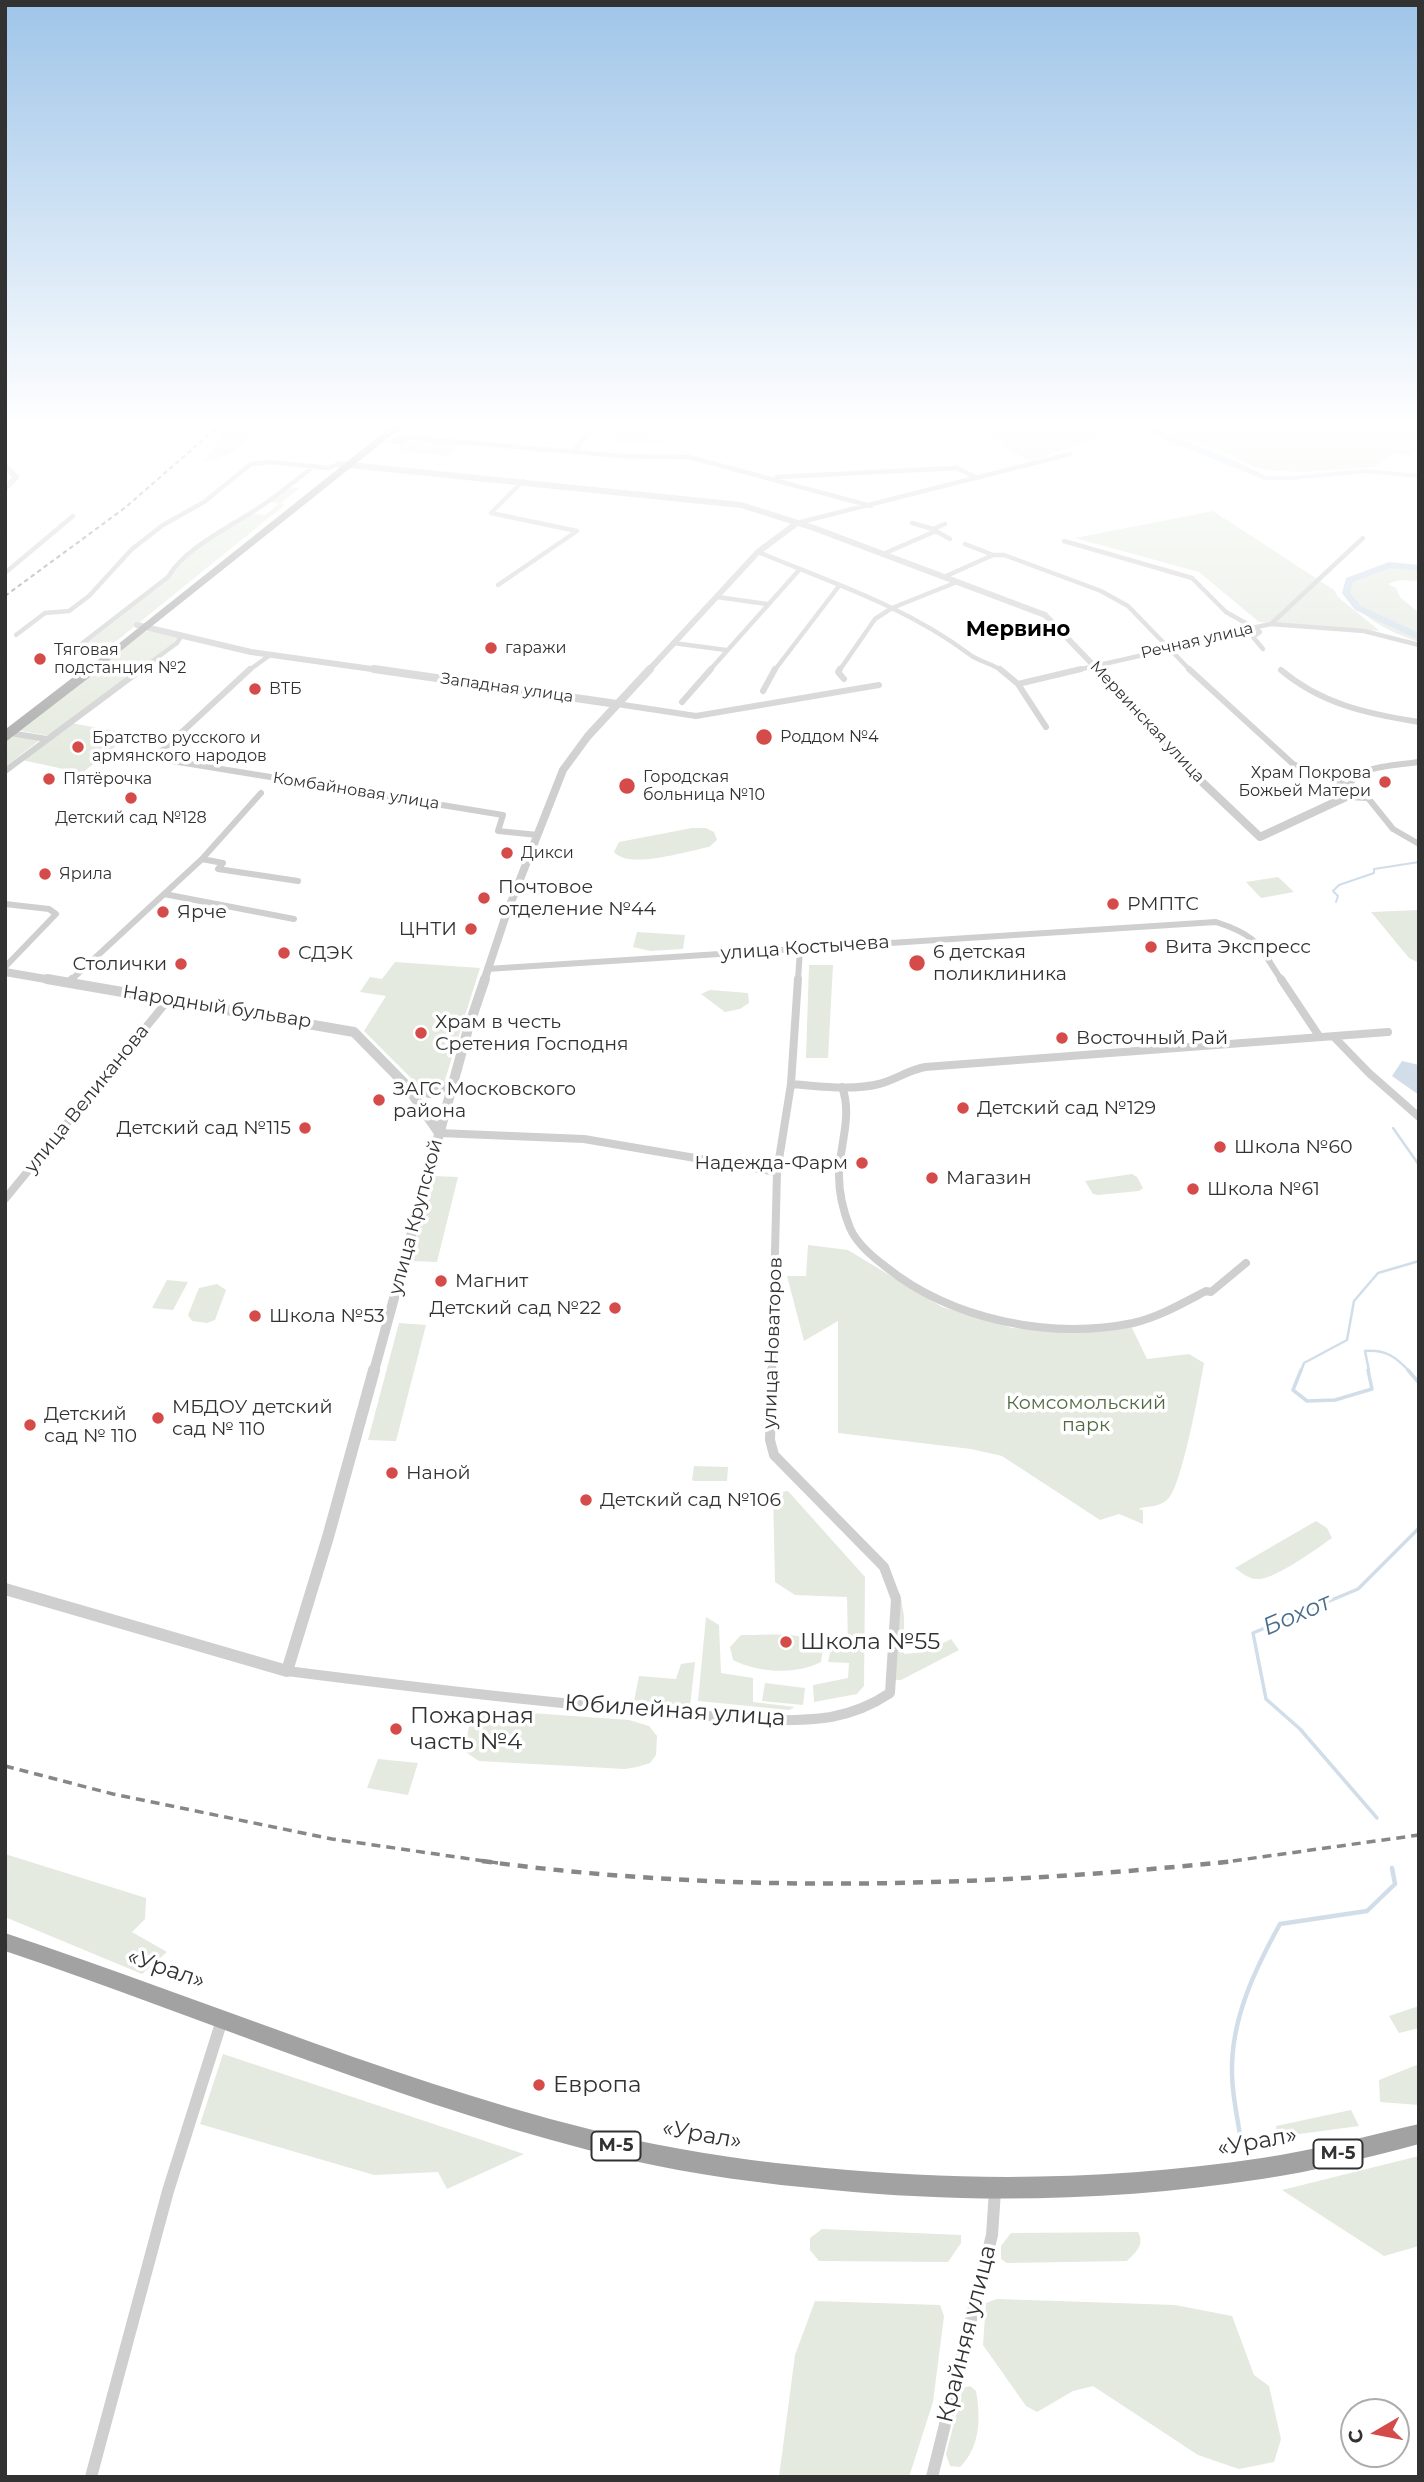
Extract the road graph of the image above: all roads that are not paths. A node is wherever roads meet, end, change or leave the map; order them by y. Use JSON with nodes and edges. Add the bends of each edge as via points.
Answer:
{"nodes":[{"id":1,"x":45,"y":540,"type":"edge"},
{"id":2,"x":144,"y":540,"type":"edge"},
{"id":3,"x":208,"y":540,"type":"edge"},
{"id":4,"x":246,"y":540,"type":"edge"},
{"id":5,"x":253,"y":540,"type":"edge"},
{"id":6,"x":564,"y":540,"type":"edge"},
{"id":7,"x":774,"y":540,"type":"edge"},
{"id":8,"x":844,"y":540,"type":"edge"},
{"id":9,"x":913,"y":540,"type":"edge"},
{"id":10,"x":1361,"y":540,"type":"edge"},
{"id":11,"x":1064,"y":541,"type":"dead end"},
{"id":12,"x":965,"y":544,"type":"dead end"},
{"id":13,"x":758,"y":552,"type":"junction"},
{"id":14,"x":883,"y":554,"type":"junction"},
{"id":15,"x":993,"y":555,"type":"junction"},
{"id":16,"x":800,"y":569,"type":"junction"},
{"id":17,"x":5,"y":573,"type":"edge"},
{"id":18,"x":944,"y":577,"type":"junction"},
{"id":19,"x":957,"y":582,"type":"junction"},
{"id":20,"x":498,"y":585,"type":"dead end"},
{"id":21,"x":839,"y":586,"type":"junction"},
{"id":22,"x":717,"y":597,"type":"junction"},
{"id":23,"x":767,"y":604,"type":"junction"},
{"id":24,"x":892,"y":608,"type":"junction"},
{"id":25,"x":1271,"y":624,"type":"junction"},
{"id":26,"x":141,"y":626,"type":"junction"},
{"id":27,"x":1255,"y":627,"type":"junction"},
{"id":28,"x":16,"y":635,"type":"dead end"},
{"id":29,"x":178,"y":635,"type":"junction"},
{"id":30,"x":673,"y":643,"type":"junction"},
{"id":31,"x":80,"y":645,"type":"dead end"},
{"id":32,"x":1419,"y":645,"type":"edge"},
{"id":33,"x":1170,"y":648,"type":"junction"},
{"id":34,"x":1263,"y":649,"type":"dead end"},
{"id":35,"x":726,"y":650,"type":"junction"},
{"id":36,"x":270,"y":655,"type":"junction"},
{"id":37,"x":1094,"y":666,"type":"junction"},
{"id":38,"x":1281,"y":670,"type":"dead end"},
{"id":39,"x":844,"y":679,"type":"dead end"},
{"id":40,"x":1018,"y":684,"type":"junction"},
{"id":41,"x":879,"y":685,"type":"dead end"},
{"id":42,"x":763,"y":691,"type":"dead end"},
{"id":43,"x":682,"y":702,"type":"dead end"},
{"id":44,"x":617,"y":704,"type":"junction"},
{"id":45,"x":1419,"y":722,"type":"edge"},
{"id":46,"x":1046,"y":727,"type":"dead end"},
{"id":47,"x":7,"y":731,"type":"edge"},
{"id":48,"x":47,"y":739,"type":"junction"},
{"id":49,"x":1419,"y":762,"type":"edge"},
{"id":50,"x":5,"y":771,"type":"edge"},
{"id":51,"x":1348,"y":786,"type":"junction"},
{"id":52,"x":261,"y":793,"type":"dead end"},
{"id":53,"x":1346,"y":797,"type":"junction"},
{"id":54,"x":538,"y":835,"type":"junction"},
{"id":55,"x":1419,"y":844,"type":"edge"},
{"id":56,"x":202,"y":859,"type":"junction"},
{"id":57,"x":298,"y":881,"type":"dead end"},
{"id":58,"x":164,"y":894,"type":"junction"},
{"id":59,"x":5,"y":904,"type":"edge"},
{"id":60,"x":295,"y":919,"type":"dead end"},
{"id":61,"x":800,"y":948,"type":"junction"},
{"id":62,"x":5,"y":967,"type":"edge"},
{"id":63,"x":487,"y":970,"type":"junction"},
{"id":64,"x":5,"y":972,"type":"edge"},
{"id":65,"x":69,"y":982,"type":"junction"},
{"id":66,"x":169,"y":999,"type":"junction"},
{"id":67,"x":1388,"y":1032,"type":"dead end"},
{"id":68,"x":1319,"y":1036,"type":"junction"},
{"id":69,"x":1335,"y":1037,"type":"junction"},
{"id":70,"x":454,"y":1084,"type":"junction"},
{"id":71,"x":791,"y":1084,"type":"junction"},
{"id":72,"x":406,"y":1086,"type":"junction"},
{"id":73,"x":842,"y":1087,"type":"junction"},
{"id":74,"x":445,"y":1111,"type":"junction"},
{"id":75,"x":428,"y":1114,"type":"junction"},
{"id":76,"x":1419,"y":1117,"type":"edge"},
{"id":77,"x":439,"y":1133,"type":"junction"},
{"id":78,"x":777,"y":1172,"type":"junction"},
{"id":79,"x":5,"y":1199,"type":"edge"},
{"id":80,"x":1246,"y":1263,"type":"dead end"},
{"id":81,"x":5,"y":1589,"type":"edge"},
{"id":82,"x":287,"y":1671,"type":"junction"},
{"id":83,"x":890,"y":1693,"type":"joint"},
{"id":84,"x":5,"y":1942,"type":"edge"},
{"id":85,"x":223,"y":2018,"type":"junction"},
{"id":86,"x":1419,"y":2134,"type":"edge"},
{"id":87,"x":995,"y":2191,"type":"junction"},
{"id":88,"x":91,"y":2477,"type":"edge"},
{"id":89,"x":932,"y":2477,"type":"edge"}],
"edges":[{"from":1,"to":17,"type":"street"},
{"from":2,"to":28,"type":"street","via":[[69,611],[43,614]]},
{"from":3,"to":31,"type":"street"},
{"from":4,"to":26,"type":"main road"},
{"from":5,"to":26,"type":"main road"},
{"from":6,"to":20,"type":"street"},
{"from":7,"to":13,"type":"street","name":"улица Крупской"},
{"from":8,"to":14,"type":"street","name":"Мервинская улица"},
{"from":9,"to":14,"type":"street"},
{"from":10,"to":25,"type":"street"},
{"from":11,"to":27,"type":"street","via":[[1192,578],[1226,612]]},
{"from":12,"to":15,"type":"street"},
{"from":13,"to":16,"type":"street"},
{"from":13,"to":22,"type":"street","name":"улица Крупской"},
{"from":14,"to":18,"type":"street","name":"Мервинская улица"},
{"from":15,"to":18,"type":"street"},
{"from":15,"to":33,"type":"street","via":[[1015,558],[1101,591],[1128,606]]},
{"from":16,"to":21,"type":"street"},
{"from":16,"to":23,"type":"street"},
{"from":18,"to":19,"type":"street","name":"Мервинская улица"},
{"from":19,"to":24,"type":"street"},
{"from":19,"to":37,"type":"street","name":"Мервинская улица","via":[[1045,615]]},
{"from":21,"to":24,"type":"street"},
{"from":21,"to":42,"type":"street"},
{"from":22,"to":23,"type":"street"},
{"from":22,"to":30,"type":"street","name":"улица Крупской"},
{"from":23,"to":35,"type":"street"},
{"from":24,"to":39,"type":"street","via":[[872,623],[838,672]]},
{"from":24,"to":40,"type":"street","via":[[957,642],[971,656],[996,666]]},
{"from":25,"to":27,"type":"street","name":"Речная улица"},
{"from":25,"to":32,"type":"street","name":"Речная улица","via":[[1364,631]]},
{"from":26,"to":29,"type":"street","name":"Западная улица"},
{"from":26,"to":47,"type":"main road"},
{"from":27,"to":33,"type":"street","name":"Речная улица"},
{"from":27,"to":34,"type":"street","via":[[1260,632],[1252,637]]},
{"from":29,"to":36,"type":"street","name":"Западная улица"},
{"from":29,"to":48,"type":"street","via":[[177,643]]},
{"from":30,"to":35,"type":"street"},
{"from":30,"to":44,"type":"street","name":"улица Крупской"},
{"from":33,"to":37,"type":"street","name":"Речная улица"},
{"from":33,"to":51,"type":"street","via":[[1210,691],[1293,764]]},
{"from":35,"to":43,"type":"street"},
{"from":36,"to":44,"type":"street","name":"Западная улица"},
{"from":36,"to":54,"type":"street","name":"Комбайновая улица","via":[[154,758],[503,815],[498,831]]},
{"from":37,"to":40,"type":"street","name":"Речная улица"},
{"from":37,"to":53,"type":"street","name":"Мервинская улица","via":[[1182,763],[1260,837]]},
{"from":38,"to":45,"type":"street","via":[[1302,688],[1338,707]]},
{"from":40,"to":46,"type":"street"},
{"from":41,"to":44,"type":"street","name":"Западная улица","via":[[696,716]]},
{"from":44,"to":54,"type":"street","name":"улица Крупской","via":[[566,764]]},
{"from":47,"to":48,"type":"street"},
{"from":48,"to":50,"type":"street"},
{"from":49,"to":51,"type":"street","via":[[1371,769],[1354,777]]},
{"from":51,"to":53,"type":"street"},
{"from":52,"to":56,"type":"street"},
{"from":53,"to":55,"type":"street","via":[[1368,798],[1383,820]]},
{"from":54,"to":63,"type":"street","name":"улица Крупской"},
{"from":56,"to":57,"type":"street","via":[[223,863],[218,869]]},
{"from":56,"to":58,"type":"street"},
{"from":58,"to":60,"type":"street"},
{"from":58,"to":65,"type":"street"},
{"from":59,"to":62,"type":"street","via":[[50,909],[56,914]]},
{"from":61,"to":63,"type":"street","name":"улица Костычева"},
{"from":61,"to":68,"type":"street","name":"улица Костычева","via":[[1216,922],[1254,938]]},
{"from":61,"to":71,"type":"street","name":"улица Новаторов"},
{"from":63,"to":70,"type":"street","name":"улица Крупской"},
{"from":64,"to":65,"type":"street","name":"Народный бульвар"},
{"from":65,"to":66,"type":"street","name":"Народный бульвар"},
{"from":66,"to":72,"type":"street","name":"Народный бульвар","via":[[354,1032]]},
{"from":66,"to":79,"type":"street","name":"улица Великанова"},
{"from":67,"to":69,"type":"street"},
{"from":68,"to":69,"type":"street"},
{"from":68,"to":73,"type":"street","via":[[925,1067],[908,1069],[881,1084]]},
{"from":69,"to":76,"type":"street"},
{"from":70,"to":72,"type":"street","via":[[429,1093]]},
{"from":70,"to":74,"type":"street","name":"улица Крупской"},
{"from":71,"to":73,"type":"street"},
{"from":71,"to":78,"type":"street","name":"улица Новаторов"},
{"from":72,"to":75,"type":"street","name":"Народный бульвар"},
{"from":73,"to":80,"type":"street","via":[[846,1100],[839,1177],[852,1233],[886,1268],[938,1301],[1014,1324],[1075,1329],[1113,1326],[1149,1318],[1211,1292]]},
{"from":74,"to":75,"type":"street","via":[[439,1116]]},
{"from":74,"to":77,"type":"street","name":"улица Крупской"},
{"from":75,"to":77,"type":"street","name":"Народный бульвар"},
{"from":77,"to":78,"type":"street","via":[[583,1139]]},
{"from":77,"to":82,"type":"street","name":"улица Крупской"},
{"from":78,"to":83,"type":"street","name":"улица Новаторов","via":[[770,1440],[787,1470],[884,1567],[896,1600]]},
{"from":81,"to":82,"type":"street","name":"Юбилейная улица"},
{"from":82,"to":83,"type":"street","name":"Юбилейная улица","via":[[611,1709],[782,1718],[821,1718],[863,1710]]},
{"from":84,"to":85,"type":"highway","name":"«Урал»","number":"М-5"},
{"from":85,"to":87,"type":"highway","name":"«Урал»","number":"М-5","via":[[478,2107],[610,2145],[713,2166],[845,2182]]},
{"from":85,"to":88,"type":"street","via":[[167,2190]]},
{"from":86,"to":87,"type":"highway","name":"«Урал»","number":"М-5","via":[[1301,2162],[1194,2180]]},
{"from":87,"to":89,"type":"street","name":"Крайняя улица","via":[[992,2235]]}]}
